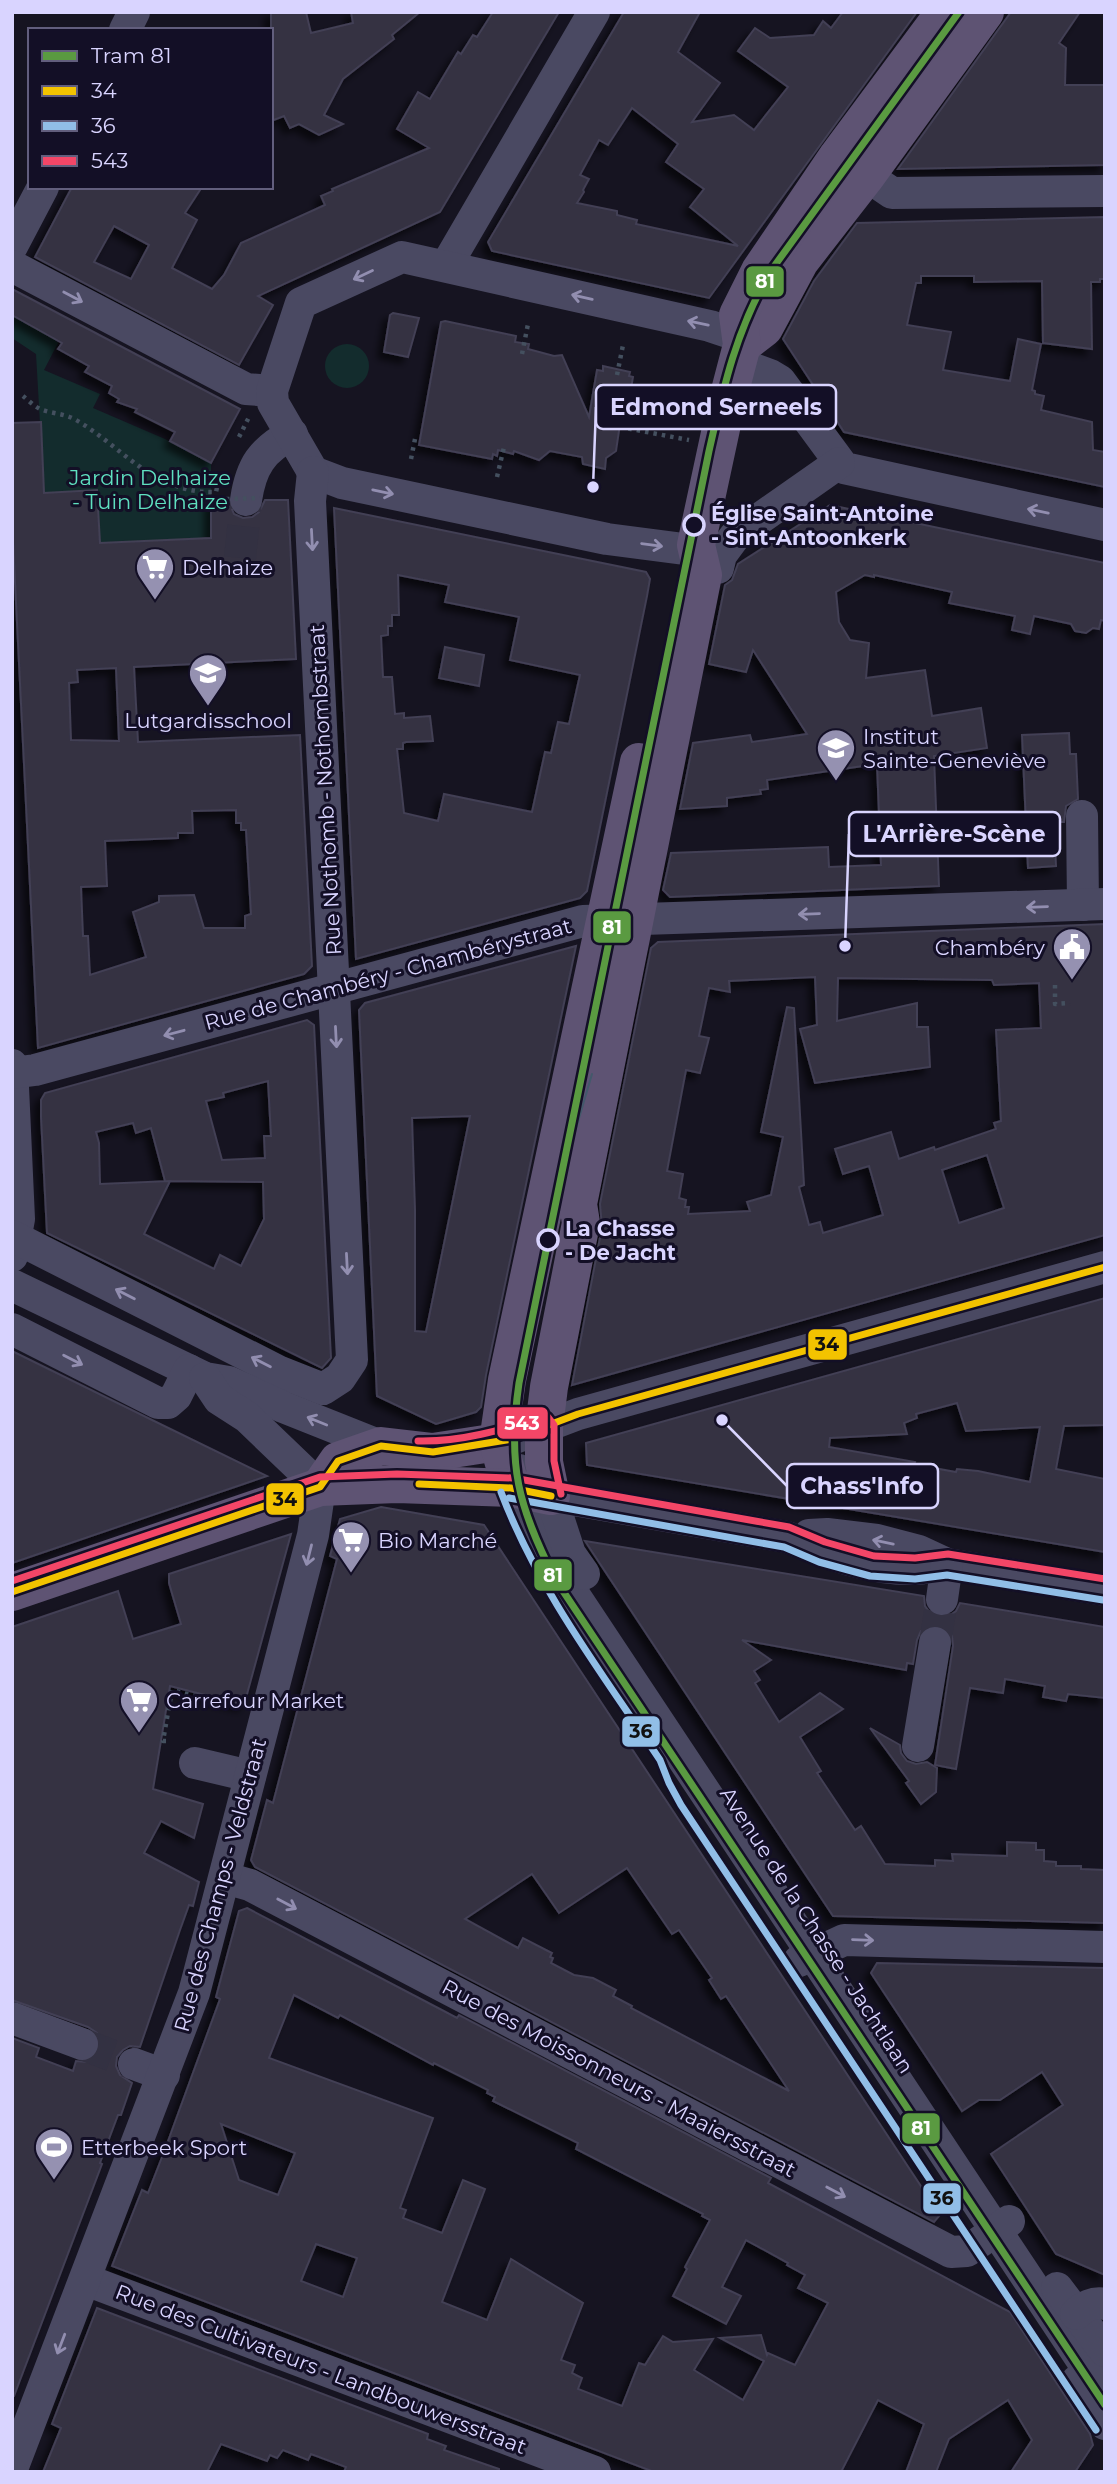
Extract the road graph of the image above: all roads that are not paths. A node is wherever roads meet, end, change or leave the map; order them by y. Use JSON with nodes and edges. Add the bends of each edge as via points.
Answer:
{"nodes":[{"id":1,"x":134,"y":12,"type":"edge"},
{"id":2,"x":594,"y":12,"type":"edge"},
{"id":3,"x":945,"y":12,"type":"edge"},
{"id":4,"x":964,"y":12,"type":"edge"},
{"id":5,"x":985,"y":12,"type":"edge"},
{"id":6,"x":126,"y":28,"type":"edge"},
{"id":7,"x":852,"y":166,"type":"junction"},
{"id":8,"x":42,"y":189,"type":"edge"},
{"id":9,"x":1105,"y":191,"type":"edge"},
{"id":10,"x":12,"y":246,"type":"edge"},
{"id":11,"x":12,"y":266,"type":"edge"},
{"id":12,"x":446,"y":266,"type":"junction"},
{"id":13,"x":743,"y":377,"type":"junction"},
{"id":14,"x":263,"y":399,"type":"junction"},
{"id":15,"x":292,"y":434,"type":"junction"},
{"id":16,"x":839,"y":463,"type":"junction"},
{"id":17,"x":313,"y":472,"type":"junction"},
{"id":18,"x":244,"y":499,"type":"tunnel mouth"},
{"id":19,"x":1105,"y":525,"type":"edge"},
{"id":20,"x":723,"y":548,"type":"junction"},
{"id":21,"x":1082,"y":817,"type":"dead end"},
{"id":22,"x":1094,"y":905,"type":"edge"},
{"id":23,"x":619,"y":920,"type":"junction"},
{"id":24,"x":335,"y":989,"type":"junction"},
{"id":25,"x":12,"y":1065,"type":"edge"},
{"id":26,"x":12,"y":1073,"type":"edge"},
{"id":27,"x":14,"y":1244,"type":"edge"},
{"id":28,"x":1105,"y":1267,"type":"edge"},
{"id":29,"x":12,"y":1285,"type":"edge"},
{"id":30,"x":12,"y":1329,"type":"edge"},
{"id":31,"x":197,"y":1374,"type":"junction"},
{"id":32,"x":520,"y":1435,"type":"junction"},
{"id":33,"x":381,"y":1446,"type":"junction"},
{"id":34,"x":320,"y":1487,"type":"junction"},
{"id":35,"x":528,"y":1492,"type":"junction"},
{"id":36,"x":947,"y":1564,"type":"junction"},
{"id":37,"x":1105,"y":1590,"type":"edge"},
{"id":38,"x":12,"y":1592,"type":"edge"},
{"id":39,"x":942,"y":1600,"type":"tunnel mouth"},
{"id":40,"x":935,"y":1643,"type":"tunnel mouth"},
{"id":41,"x":918,"y":1746,"type":"dead end"},
{"id":42,"x":195,"y":1763,"type":"dead end"},
{"id":43,"x":250,"y":1776,"type":"junction"},
{"id":44,"x":225,"y":1878,"type":"junction"},
{"id":45,"x":1105,"y":1947,"type":"edge"},
{"id":46,"x":813,"y":1954,"type":"junction"},
{"id":47,"x":12,"y":2018,"type":"edge"},
{"id":48,"x":82,"y":2044,"type":"tunnel mouth"},
{"id":49,"x":134,"y":2064,"type":"tunnel mouth"},
{"id":50,"x":164,"y":2076,"type":"junction"},
{"id":51,"x":996,"y":2230,"type":"junction"},
{"id":52,"x":86,"y":2280,"type":"junction"},
{"id":53,"x":1090,"y":2309,"type":"edge"},
{"id":54,"x":1105,"y":2351,"type":"edge"},
{"id":55,"x":1105,"y":2395,"type":"edge"},
{"id":56,"x":1105,"y":2424,"type":"edge"},
{"id":57,"x":12,"y":2469,"type":"edge"},
{"id":58,"x":595,"y":2472,"type":"edge"}],
"edges":[{"from":1,"to":6,"type":"street"},
{"from":2,"to":12,"type":"street"},
{"from":3,"to":7,"type":"main road"},
{"from":4,"to":7,"type":"street"},
{"from":5,"to":7,"type":"main road"},
{"from":7,"to":9,"type":"street","via":[[892,193]]},
{"from":7,"to":13,"type":"main road","via":[[764,328]]},
{"from":8,"to":10,"type":"street"},
{"from":11,"to":14,"type":"street","one_way":true},
{"from":13,"to":12,"type":"street","one_way":true,"via":[[731,332]]},
{"from":12,"to":14,"type":"street","one_way":true,"via":[[402,257],[301,303]]},
{"from":13,"to":16,"type":"street","via":[[770,375],[780,381]]},
{"from":13,"to":20,"type":"main road","via":[[724,410]]},
{"from":14,"to":15,"type":"street","via":[[274,403]]},
{"from":15,"to":17,"type":"street"},
{"from":15,"to":18,"type":"street","via":[[271,445],[251,472]]},
{"from":19,"to":16,"type":"street","one_way":true,"via":[[854,472]]},
{"from":16,"to":20,"type":"street"},
{"from":17,"to":20,"type":"street","one_way":true,"via":[[342,483],[607,538],[681,549]]},
{"from":17,"to":24,"type":"street","name":"Rue Nothomb - Nothombstraat","one_way":true,"via":[[310,501]]},
{"from":20,"to":23,"type":"main road","via":[[679,569]]},
{"from":21,"to":22,"type":"street"},
{"from":22,"to":23,"type":"street","name":"Rue de Chambéry - Chambérystraat","one_way":true},
{"from":23,"to":24,"type":"street","name":"Rue de Chambéry - Chambérystraat","via":[[583,921]]},
{"from":23,"to":32,"type":"main road","via":[[578,1204],[582,1223],[549,1387]]},
{"from":24,"to":26,"type":"street","name":"Rue de Chambéry - Chambérystraat","one_way":true},
{"from":24,"to":27,"type":"street","name":"Rue Nothomb - Nothombstraat","one_way":true,"via":[[352,1360],[340,1378],[324,1389],[280,1372]]},
{"from":25,"to":26,"type":"street"},
{"from":26,"to":27,"type":"street","via":[[19,1219]]},
{"from":28,"to":32,"type":"street","via":[[578,1414]]},
{"from":29,"to":31,"type":"street"},
{"from":30,"to":31,"type":"street","one_way":true,"via":[[158,1403],[168,1403]]},
{"from":33,"to":31,"type":"street","one_way":true,"via":[[229,1382]]},
{"from":31,"to":34,"type":"street","via":[[219,1399],[247,1417]]},
{"from":32,"to":33,"type":"main road","via":[[433,1452]]},
{"from":32,"to":35,"type":"main road","via":[[544,1462]]},
{"from":33,"to":34,"type":"main road","via":[[338,1461]]},
{"from":34,"to":35,"type":"main road","via":[[397,1484]]},
{"from":34,"to":38,"type":"main road"},
{"from":34,"to":43,"type":"street","name":"Rue des Champs - Veldstraat","one_way":true,"via":[[310,1551]]},
{"from":35,"to":36,"type":"street","via":[[787,1537],[827,1534],[877,1540]]},
{"from":35,"to":46,"type":"street","name":"Avenue de la Chasse - Jachtlaan"},
{"from":35,"to":46,"type":"street","name":"Avenue de la Chasse - Jachtlaan","via":[[526,1528],[553,1580],[678,1760],[678,1778],[690,1799]]},
{"from":36,"to":37,"type":"street"},
{"from":36,"to":39,"type":"street"},
{"from":40,"to":41,"type":"street"},
{"from":42,"to":43,"type":"street"},
{"from":43,"to":44,"type":"street","name":"Rue des Champs - Veldstraat"},
{"from":44,"to":50,"type":"street","name":"Rue des Champs - Veldstraat","via":[[194,1993]]},
{"from":44,"to":51,"type":"street","name":"Rue des Moissonneurs - Maaiersstraat","one_way":true,"via":[[250,1885],[951,2252],[967,2251]]},
{"from":46,"to":45,"type":"street","one_way":true,"via":[[844,1940]]},
{"from":46,"to":51,"type":"street","name":"Avenue de la Chasse - Jachtlaan"},
{"from":47,"to":48,"type":"street"},
{"from":49,"to":50,"type":"street"},
{"from":50,"to":52,"type":"street","name":"Rue des Champs - Veldstraat"},
{"from":51,"to":53,"type":"street","name":"Avenue de la Chasse - Jachtlaan"},
{"from":51,"to":55,"type":"street","name":"Avenue de la Chasse - Jachtlaan"},
{"from":51,"to":56,"type":"street","name":"Avenue de la Chasse - Jachtlaan"},
{"from":52,"to":57,"type":"street","name":"Rue des Champs - Veldstraat","one_way":true},
{"from":52,"to":58,"type":"street","name":"Rue des Cultivateurs - Landbouwersstraat"},
{"from":53,"to":54,"type":"street","name":"Avenue de la Chasse - Jachtlaan","via":[[1093,2333]]}]}
